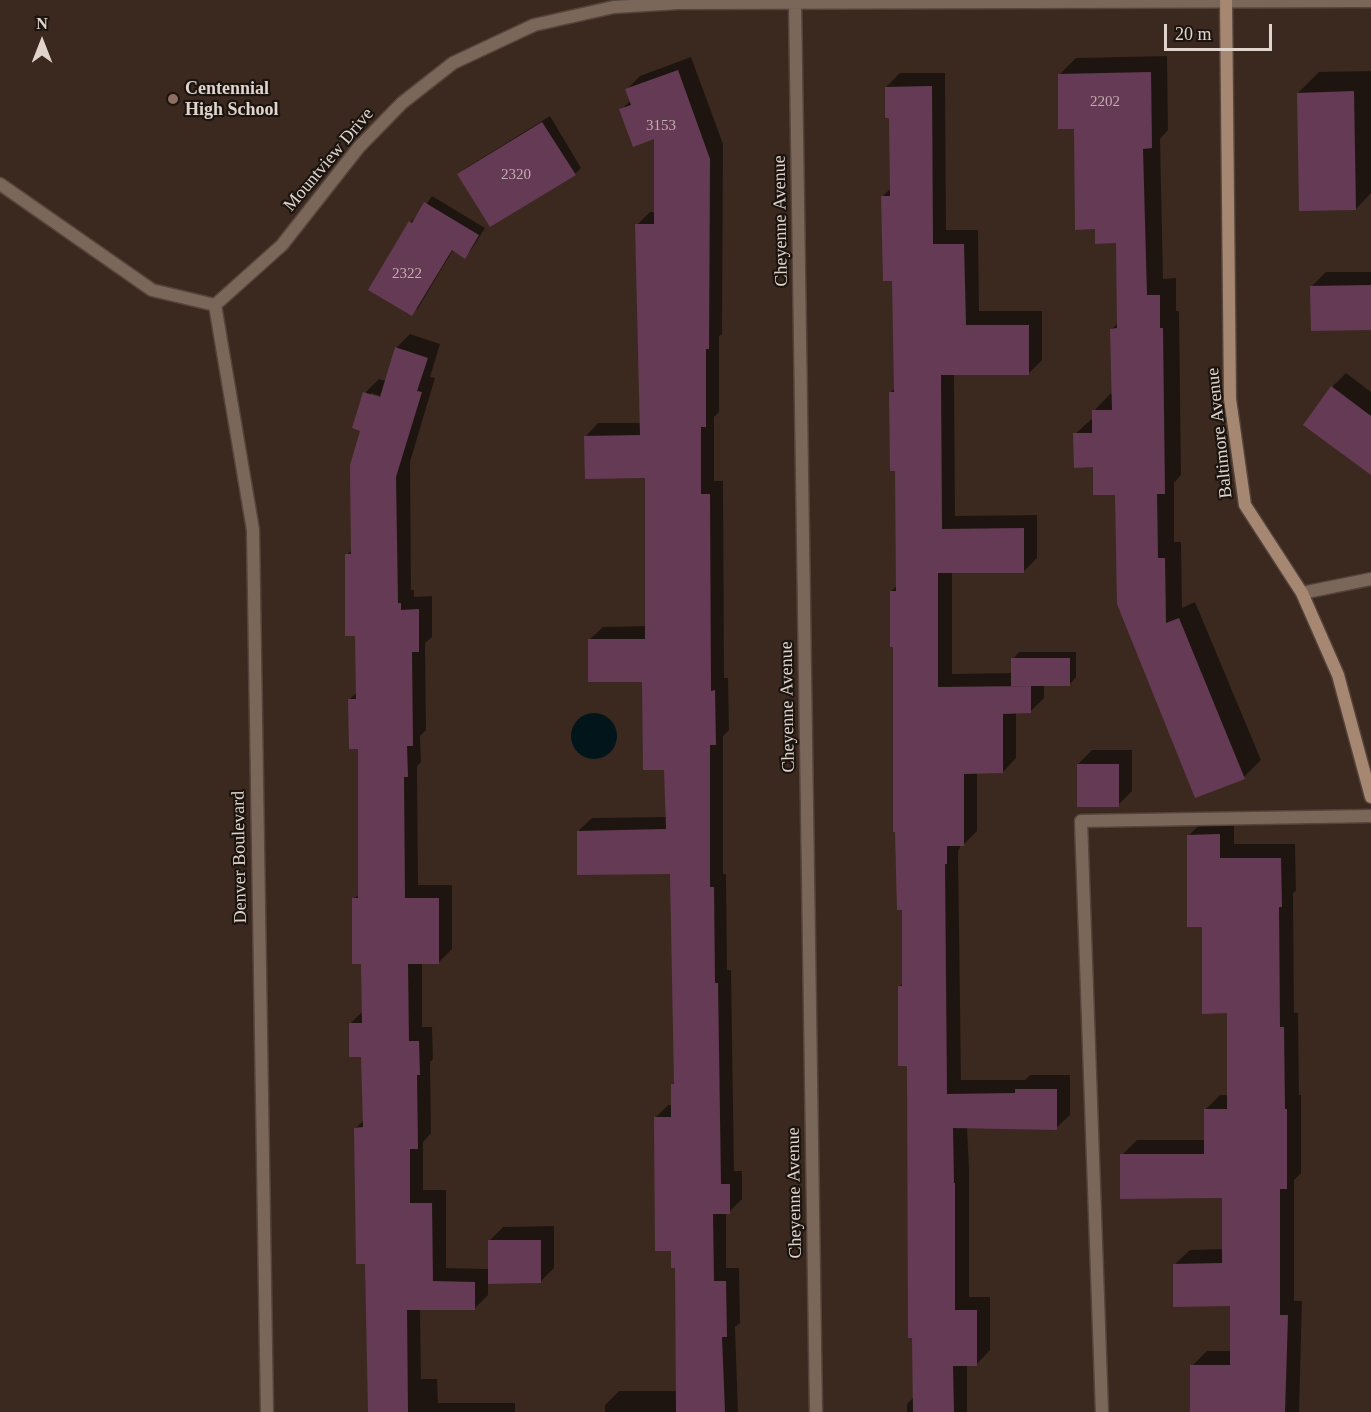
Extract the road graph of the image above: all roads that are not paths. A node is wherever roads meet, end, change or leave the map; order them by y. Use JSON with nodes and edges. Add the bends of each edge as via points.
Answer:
{"nodes":[{"id":1,"x":1226,"y":0,"type":"edge"},
{"id":2,"x":1371,"y":0,"type":"edge"},
{"id":3,"x":795,"y":1,"type":"edge"},
{"id":4,"x":0,"y":184,"type":"edge"},
{"id":5,"x":215,"y":305,"type":"junction"},
{"id":6,"x":1371,"y":579,"type":"edge"},
{"id":7,"x":1302,"y":593,"type":"junction"},
{"id":8,"x":1371,"y":797,"type":"edge"},
{"id":9,"x":1371,"y":816,"type":"edge"},
{"id":10,"x":267,"y":1412,"type":"edge"},
{"id":11,"x":816,"y":1412,"type":"edge"},
{"id":12,"x":1102,"y":1412,"type":"edge"}],
"edges":[{"from":1,"to":2,"type":"street","name":"Mountview Drive"},
{"from":1,"to":3,"type":"street","name":"Mountview Drive"},
{"from":1,"to":7,"type":"street","name":"Baltimore Avenue","via":[[1230,399],[1245,505]]},
{"from":3,"to":5,"type":"street","name":"Mountview Drive","via":[[614,7],[534,25],[453,63],[402,103],[359,147],[282,246]]},
{"from":3,"to":11,"type":"street","name":"Cheyenne Avenue"},
{"from":4,"to":5,"type":"street","via":[[152,290]]},
{"from":5,"to":10,"type":"street","name":"Denver Boulevard","via":[[253,530]]},
{"from":6,"to":7,"type":"street"},
{"from":7,"to":8,"type":"street","name":"Baltimore Avenue","via":[[1338,675]]},
{"from":9,"to":12,"type":"street","via":[[1081,820]]}]}
